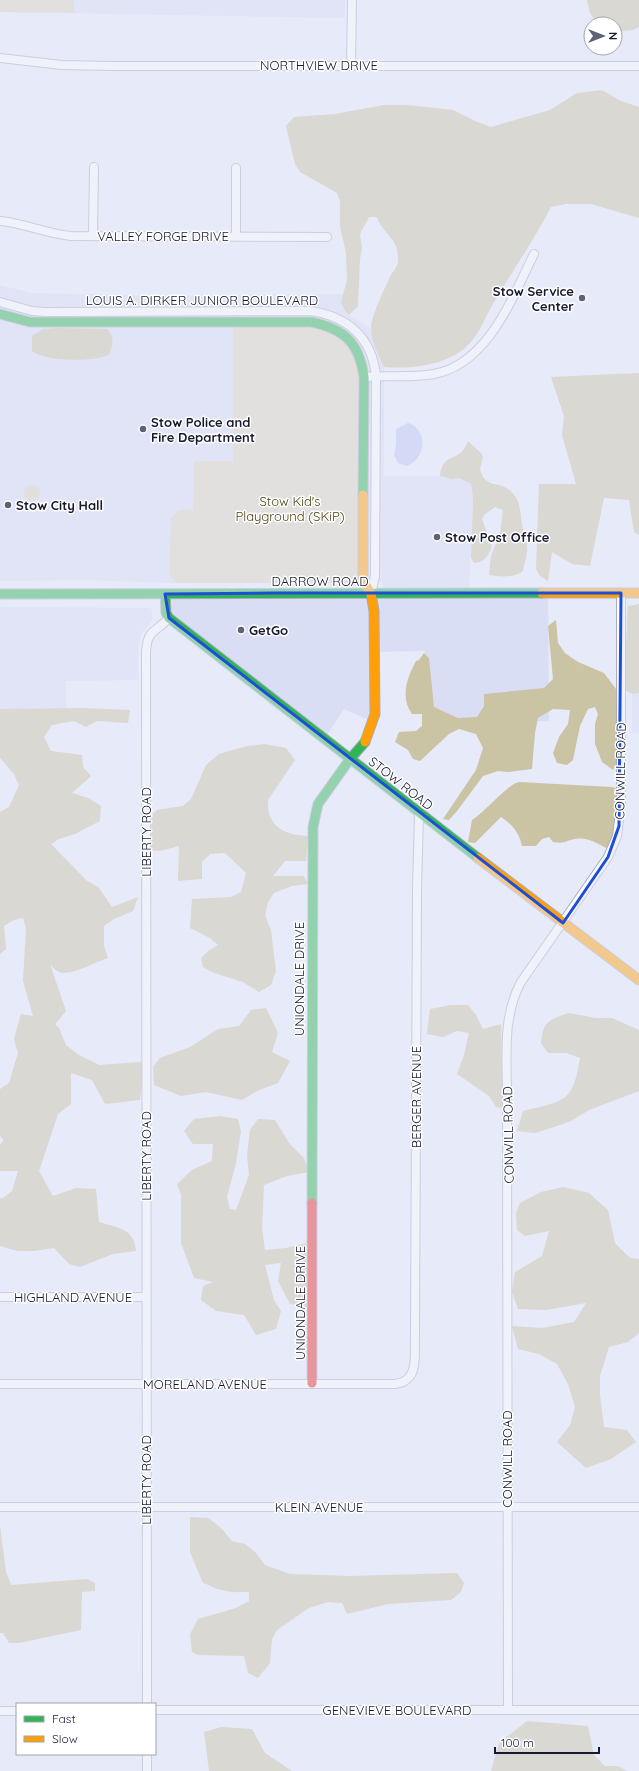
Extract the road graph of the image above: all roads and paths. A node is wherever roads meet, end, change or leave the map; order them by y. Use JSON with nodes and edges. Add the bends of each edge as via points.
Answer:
{"nodes":[{"id":1,"x":352,"y":0,"type":"edge"},
{"id":2,"x":0,"y":58,"type":"edge"},
{"id":3,"x":351,"y":65,"type":"junction"},
{"id":4,"x":639,"y":66,"type":"edge"},
{"id":5,"x":94,"y":167,"type":"dead end"},
{"id":6,"x":236,"y":168,"type":"dead end"},
{"id":7,"x":0,"y":221,"type":"edge"},
{"id":8,"x":93,"y":236,"type":"junction"},
{"id":9,"x":236,"y":236,"type":"junction"},
{"id":10,"x":327,"y":237,"type":"dead end"},
{"id":11,"x":534,"y":254,"type":"dead end"},
{"id":12,"x":0,"y":302,"type":"edge"},
{"id":13,"x":0,"y":314,"type":"edge"},
{"id":14,"x":376,"y":376,"type":"junction"},
{"id":15,"x":364,"y":377,"type":"junction"},
{"id":16,"x":621,"y":593,"type":"junction"},
{"id":17,"x":639,"y":593,"type":"edge"},
{"id":18,"x":0,"y":594,"type":"edge"},
{"id":19,"x":165,"y":594,"type":"junction"},
{"id":20,"x":371,"y":594,"type":"junction"},
{"id":21,"x":169,"y":618,"type":"junction"},
{"id":22,"x":350,"y":759,"type":"junction"},
{"id":23,"x":419,"y":814,"type":"junction"},
{"id":24,"x":563,"y":923,"type":"junction"},
{"id":25,"x":639,"y":980,"type":"edge"},
{"id":26,"x":0,"y":1297,"type":"edge"},
{"id":27,"x":146,"y":1297,"type":"junction"},
{"id":28,"x":409,"y":1379,"type":"joint"},
{"id":29,"x":146,"y":1383,"type":"junction"},
{"id":30,"x":312,"y":1383,"type":"junction"},
{"id":31,"x":0,"y":1384,"type":"edge"},
{"id":32,"x":508,"y":1506,"type":"junction"},
{"id":33,"x":0,"y":1507,"type":"edge"},
{"id":34,"x":146,"y":1507,"type":"junction"},
{"id":35,"x":639,"y":1507,"type":"edge"},
{"id":36,"x":147,"y":1703,"type":"edge"},
{"id":37,"x":508,"y":1709,"type":"junction"},
{"id":38,"x":156,"y":1710,"type":"edge"},
{"id":39,"x":639,"y":1710,"type":"edge"},
{"id":40,"x":0,"y":1711,"type":"edge"},
{"id":41,"x":16,"y":1711,"type":"edge"},
{"id":42,"x":147,"y":1755,"type":"edge"},
{"id":43,"x":147,"y":1771,"type":"edge"}],
"edges":[{"from":1,"to":3,"type":"street"},
{"from":2,"to":3,"type":"street","name":"NORTHVIEW DRIVE","via":[[73,65]]},
{"from":3,"to":4,"type":"street","name":"NORTHVIEW DRIVE"},
{"from":5,"to":8,"type":"street"},
{"from":6,"to":9,"type":"street"},
{"from":7,"to":8,"type":"street","name":"VALLEY FORGE DRIVE","via":[[60,235]]},
{"from":8,"to":9,"type":"street","name":"VALLEY FORGE DRIVE"},
{"from":9,"to":10,"type":"street","name":"VALLEY FORGE DRIVE"},
{"from":11,"to":14,"type":"street","via":[[495,328],[466,361],[436,374]]},
{"from":12,"to":14,"type":"street","name":"LOUIS A. DIRKER JUNIOR BOULEVARD","via":[[39,312],[324,313],[346,322],[362,338],[373,358]]},
{"from":13,"to":15,"type":"street","name":"LOUIS A. DIRKER JUNIOR BOULEVARD","via":[[30,322],[317,323],[337,329],[349,339],[362,362]]},
{"from":14,"to":15,"type":"street"},
{"from":14,"to":20,"type":"street","name":"LOUIS A. DIRKER JUNIOR BOULEVARD","via":[[375,576]]},
{"from":15,"to":20,"type":"street","name":"LOUIS A. DIRKER JUNIOR BOULEVARD","via":[[363,580]]},
{"from":16,"to":17,"type":"street","name":"DARROW ROAD"},
{"from":16,"to":20,"type":"street","name":"DARROW ROAD"},
{"from":16,"to":24,"type":"street","name":"CONWILL ROAD","via":[[619,826],[615,844],[608,857]]},
{"from":18,"to":19,"type":"street","name":"DARROW ROAD"},
{"from":19,"to":20,"type":"street","name":"DARROW ROAD"},
{"from":19,"to":21,"type":"street","via":[[166,613]]},
{"from":20,"to":22,"type":"street","name":"UNIONDALE DRIVE","via":[[374,611],[376,714],[366,740]]},
{"from":21,"to":22,"type":"street","name":"STOW ROAD"},
{"from":21,"to":27,"type":"street","name":"LIBERTY ROAD","via":[[149,636],[146,653]]},
{"from":22,"to":23,"type":"street","name":"STOW ROAD"},
{"from":22,"to":30,"type":"street","name":"UNIONDALE DRIVE","via":[[318,804],[313,827]]},
{"from":23,"to":24,"type":"street","name":"STOW ROAD"},
{"from":23,"to":28,"type":"street","name":"BERGER AVENUE","via":[[415,1336],[413,1372]]},
{"from":24,"to":25,"type":"street","name":"STOW ROAD"},
{"from":24,"to":32,"type":"street","name":"CONWILL ROAD","via":[[521,982],[511,1004],[508,1021]]},
{"from":26,"to":27,"type":"street","name":"HIGHLAND AVENUE"},
{"from":27,"to":29,"type":"street","name":"LIBERTY ROAD"},
{"from":28,"to":30,"type":"street","name":"MORELAND AVENUE","via":[[395,1384]]},
{"from":29,"to":30,"type":"street","name":"MORELAND AVENUE"},
{"from":29,"to":31,"type":"street","name":"MORELAND AVENUE"},
{"from":29,"to":34,"type":"street","name":"LIBERTY ROAD"},
{"from":32,"to":34,"type":"street","name":"KLEIN AVENUE"},
{"from":32,"to":35,"type":"street","name":"KLEIN AVENUE"},
{"from":32,"to":37,"type":"street","name":"CONWILL ROAD"},
{"from":33,"to":34,"type":"street","name":"KLEIN AVENUE"},
{"from":34,"to":36,"type":"street","name":"LIBERTY ROAD"},
{"from":37,"to":38,"type":"street","name":"GENEVIEVE BOULEVARD"},
{"from":37,"to":39,"type":"street","name":"GENEVIEVE BOULEVARD"},
{"from":40,"to":41,"type":"street"},
{"from":42,"to":43,"type":"street"}]}
